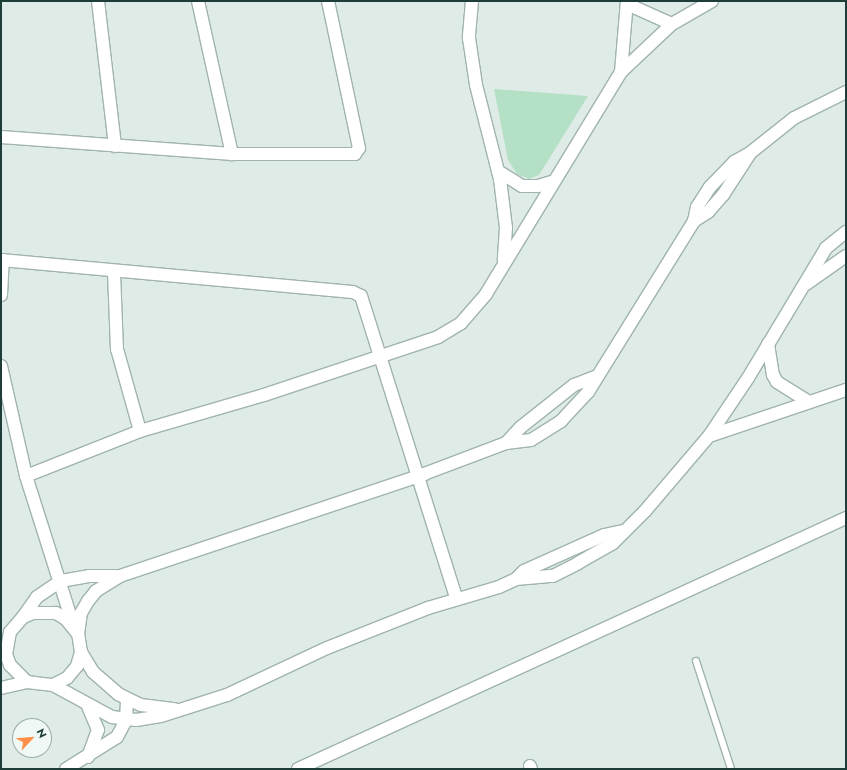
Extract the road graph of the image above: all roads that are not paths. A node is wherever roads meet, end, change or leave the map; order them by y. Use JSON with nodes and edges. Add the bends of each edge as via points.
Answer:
{"nodes":[{"id":1,"x":98,"y":1,"type":"edge"},
{"id":2,"x":198,"y":1,"type":"edge"},
{"id":3,"x":328,"y":1,"type":"edge"},
{"id":4,"x":472,"y":1,"type":"edge"},
{"id":5,"x":712,"y":1,"type":"edge"},
{"id":6,"x":627,"y":2,"type":"edge"},
{"id":7,"x":672,"y":24,"type":"junction"},
{"id":8,"x":621,"y":72,"type":"junction"},
{"id":9,"x":846,"y":92,"type":"edge"},
{"id":10,"x":1,"y":137,"type":"edge"},
{"id":11,"x":115,"y":146,"type":"junction"},
{"id":12,"x":232,"y":154,"type":"junction"},
{"id":13,"x":498,"y":171,"type":"junction"},
{"id":14,"x":551,"y":182,"type":"junction"},
{"id":15,"x":846,"y":232,"type":"edge"},
{"id":16,"x":846,"y":256,"type":"edge"},
{"id":17,"x":2,"y":260,"type":"edge"},
{"id":18,"x":504,"y":263,"type":"junction"},
{"id":19,"x":114,"y":272,"type":"junction"},
{"id":20,"x":802,"y":287,"type":"junction"},
{"id":21,"x":1,"y":295,"type":"edge"},
{"id":22,"x":768,"y":344,"type":"junction"},
{"id":23,"x":382,"y":354,"type":"junction"},
{"id":24,"x":1,"y":366,"type":"edge"},
{"id":25,"x":595,"y":377,"type":"junction"},
{"id":26,"x":846,"y":390,"type":"edge"},
{"id":27,"x":808,"y":401,"type":"junction"},
{"id":28,"x":140,"y":431,"type":"junction"},
{"id":29,"x":709,"y":436,"type":"junction"},
{"id":30,"x":506,"y":444,"type":"junction"},
{"id":31,"x":420,"y":475,"type":"junction"},
{"id":32,"x":26,"y":476,"type":"junction"},
{"id":33,"x":846,"y":518,"type":"edge"},
{"id":34,"x":120,"y":576,"type":"junction"},
{"id":35,"x":61,"y":581,"type":"junction"},
{"id":36,"x":456,"y":597,"type":"junction"},
{"id":37,"x":23,"y":617,"type":"junction"},
{"id":38,"x":76,"y":631,"type":"junction"},
{"id":39,"x":4,"y":645,"type":"edge"},
{"id":40,"x":81,"y":652,"type":"junction"},
{"id":41,"x":696,"y":661,"type":"dead end"},
{"id":42,"x":27,"y":682,"type":"junction"},
{"id":43,"x":53,"y":685,"type":"junction"},
{"id":44,"x":1,"y":688,"type":"edge"},
{"id":45,"x":127,"y":700,"type":"junction"},
{"id":46,"x":88,"y":707,"type":"junction"},
{"id":47,"x":182,"y":709,"type":"junction"},
{"id":48,"x":126,"y":720,"type":"junction"},
{"id":49,"x":88,"y":757,"type":"junction"},
{"id":50,"x":66,"y":769,"type":"edge"},
{"id":51,"x":298,"y":769,"type":"edge"},
{"id":52,"x":731,"y":769,"type":"edge"}],
"edges":[{"from":1,"to":11,"type":"street"},
{"from":2,"to":12,"type":"street"},
{"from":3,"to":12,"type":"street","via":[[359,148],[355,154]]},
{"from":4,"to":13,"type":"street","via":[[469,38],[476,85]]},
{"from":5,"to":7,"type":"street"},
{"from":6,"to":7,"type":"street"},
{"from":6,"to":8,"type":"street"},
{"from":7,"to":8,"type":"street"},
{"from":8,"to":14,"type":"street"},
{"from":9,"to":25,"type":"street","via":[[794,118],[750,153],[734,162],[710,187],[697,207],[694,221]]},
{"from":10,"to":11,"type":"street"},
{"from":11,"to":12,"type":"street"},
{"from":13,"to":14,"type":"street","via":[[522,186],[538,186]]},
{"from":13,"to":18,"type":"street","via":[[506,228]]},
{"from":14,"to":18,"type":"street"},
{"from":15,"to":20,"type":"street","via":[[826,248]]},
{"from":16,"to":20,"type":"street"},
{"from":17,"to":19,"type":"street"},
{"from":17,"to":21,"type":"street"},
{"from":18,"to":23,"type":"street","via":[[486,294],[461,323],[438,337]]},
{"from":19,"to":23,"type":"street","via":[[353,292],[361,296],[366,304]]},
{"from":19,"to":28,"type":"street","via":[[117,349]]},
{"from":20,"to":22,"type":"street"},
{"from":22,"to":27,"type":"street","via":[[772,370],[777,382]]},
{"from":22,"to":29,"type":"street"},
{"from":23,"to":28,"type":"street","via":[[264,395]]},
{"from":23,"to":31,"type":"street"},
{"from":24,"to":32,"type":"street"},
{"from":25,"to":30,"type":"street","via":[[574,385],[521,427]]},
{"from":25,"to":30,"type":"street","via":[[588,392],[561,421],[531,440]]},
{"from":26,"to":27,"type":"street"},
{"from":27,"to":29,"type":"street"},
{"from":28,"to":32,"type":"street"},
{"from":29,"to":36,"type":"street","via":[[673,481],[613,543],[553,576],[516,579],[499,587]]},
{"from":30,"to":31,"type":"street"},
{"from":31,"to":34,"type":"street"},
{"from":31,"to":36,"type":"street"},
{"from":32,"to":35,"type":"street"},
{"from":33,"to":51,"type":"street"},
{"from":34,"to":35,"type":"street","via":[[89,576]]},
{"from":34,"to":38,"type":"street","via":[[96,590],[81,613]]},
{"from":35,"to":37,"type":"street","via":[[37,597]]},
{"from":35,"to":38,"type":"street"},
{"from":36,"to":47,"type":"street","via":[[327,648],[227,695]]},
{"from":37,"to":38,"type":"street","via":[[33,613],[50,612],[66,619]]},
{"from":37,"to":39,"type":"street","via":[[10,632]]},
{"from":38,"to":40,"type":"street"},
{"from":39,"to":42,"type":"street","via":[[10,666]]},
{"from":40,"to":43,"type":"street","via":[[77,666],[67,678]]},
{"from":40,"to":45,"type":"street","via":[[104,684]]},
{"from":41,"to":52,"type":"lane"},
{"from":42,"to":43,"type":"street"},
{"from":42,"to":44,"type":"street"},
{"from":43,"to":46,"type":"street"},
{"from":45,"to":47,"type":"street","via":[[156,708]]},
{"from":45,"to":48,"type":"street"},
{"from":46,"to":48,"type":"street"},
{"from":46,"to":49,"type":"street","via":[[98,730]]},
{"from":47,"to":48,"type":"street","via":[[148,719]]},
{"from":48,"to":49,"type":"street","via":[[117,737]]},
{"from":49,"to":50,"type":"street"}]}
